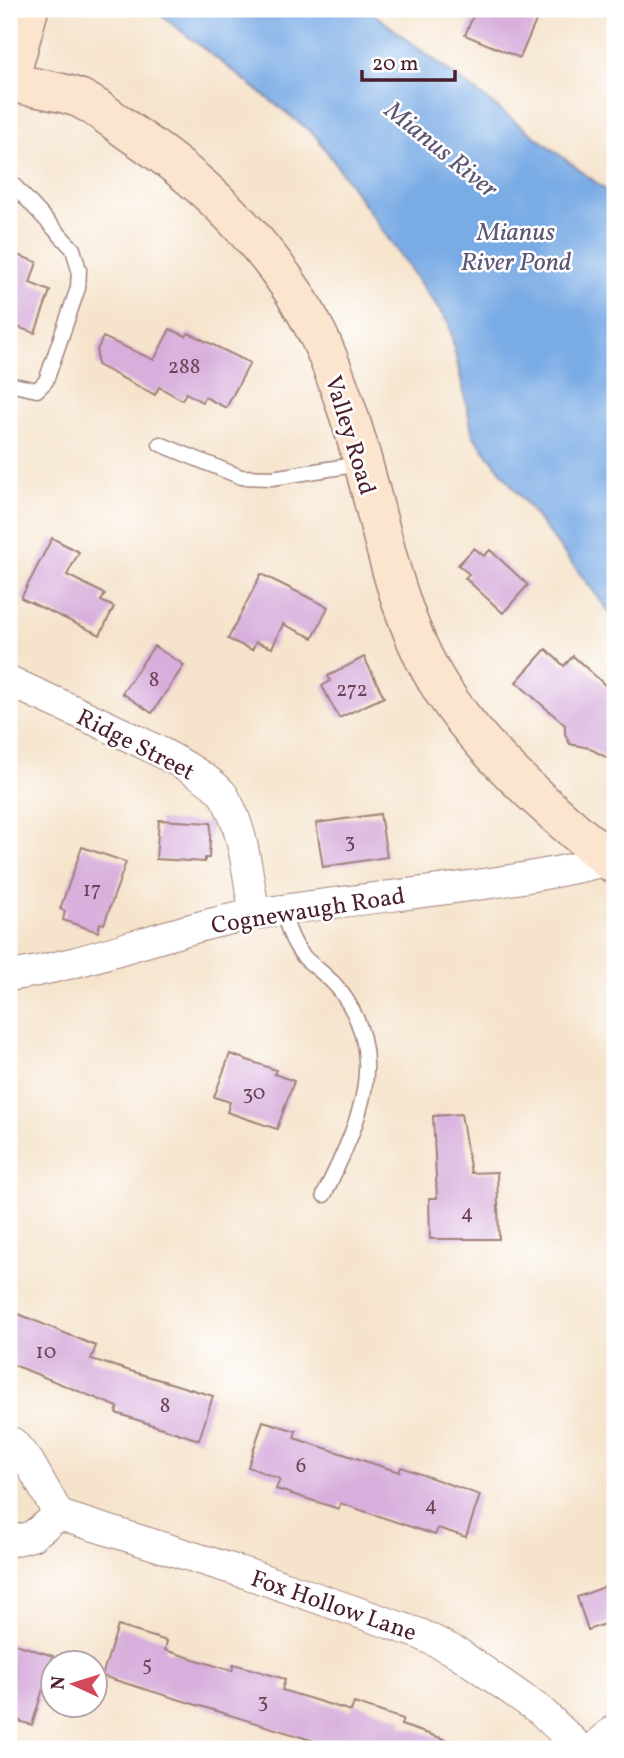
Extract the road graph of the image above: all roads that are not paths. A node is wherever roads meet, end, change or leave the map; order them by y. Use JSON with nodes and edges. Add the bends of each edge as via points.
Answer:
{"nodes":[{"id":1,"x":29,"y":9,"type":"edge"},
{"id":2,"x":9,"y":83,"type":"edge"},
{"id":3,"x":10,"y":187,"type":"edge"},
{"id":4,"x":9,"y":384,"type":"edge"},
{"id":5,"x":160,"y":444,"type":"dead end"},
{"id":6,"x":362,"y":464,"type":"junction"},
{"id":7,"x":9,"y":681,"type":"edge"},
{"id":8,"x":612,"y":862,"type":"edge"},
{"id":9,"x":269,"y":913,"type":"junction"},
{"id":10,"x":9,"y":976,"type":"edge"},
{"id":11,"x":324,"y":1195,"type":"dead end"},
{"id":12,"x":9,"y":1443,"type":"edge"},
{"id":13,"x":59,"y":1516,"type":"junction"},
{"id":14,"x":9,"y":1542,"type":"edge"},
{"id":15,"x":615,"y":1729,"type":"edge"},
{"id":16,"x":581,"y":1749,"type":"edge"},
{"id":17,"x":593,"y":1749,"type":"edge"}],
"edges":[{"from":1,"to":2,"type":"main road"},
{"from":2,"to":6,"type":"main road","name":"Valley Road","via":[[81,99],[178,165],[227,212],[270,259],[318,335]]},
{"from":3,"to":4,"type":"lane","via":[[73,248],[79,270],[78,288],[46,381],[37,390]]},
{"from":5,"to":6,"type":"lane","via":[[241,477],[272,478]]},
{"from":6,"to":8,"type":"main road","name":"Valley Road","via":[[386,555],[423,656],[458,715],[482,744]]},
{"from":7,"to":9,"type":"street","name":"Ridge Street","via":[[202,775],[223,794]]},
{"from":8,"to":9,"type":"street","name":"Cognewaugh Road","via":[[546,876]]},
{"from":9,"to":10,"type":"street","name":"Cognewaugh Road","via":[[45,971]]},
{"from":9,"to":11,"type":"lane","via":[[305,958],[343,993],[366,1045],[358,1122]]},
{"from":12,"to":13,"type":"street","via":[[29,1462]]},
{"from":13,"to":14,"type":"street","via":[[32,1536]]},
{"from":13,"to":16,"type":"street","name":"Fox Hollow Lane","via":[[251,1575],[420,1634],[458,1653],[541,1710]]},
{"from":15,"to":17,"type":"street"}]}
